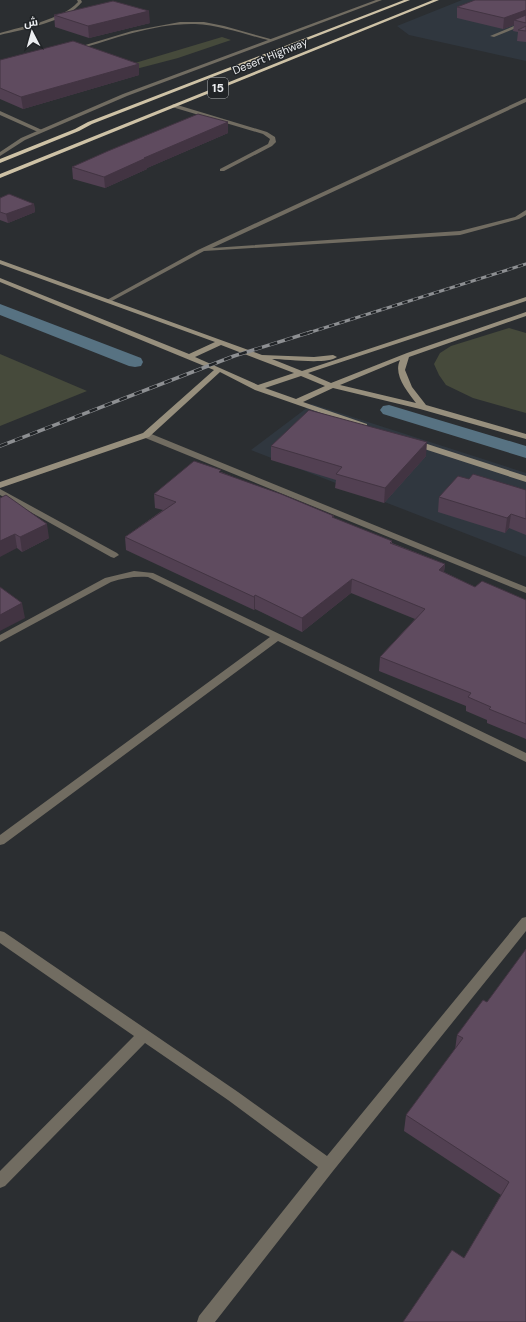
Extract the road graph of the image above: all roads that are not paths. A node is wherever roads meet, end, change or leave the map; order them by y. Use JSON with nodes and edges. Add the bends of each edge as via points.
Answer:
{"nodes":[{"id":1,"x":79,"y":0,"type":"edge"},
{"id":2,"x":380,"y":0,"type":"edge"},
{"id":3,"x":408,"y":0,"type":"edge"},
{"id":4,"x":436,"y":0,"type":"edge"},
{"id":5,"x":526,"y":22,"type":"edge"},
{"id":6,"x":0,"y":34,"type":"edge"},
{"id":7,"x":492,"y":36,"type":"dead end"},
{"id":8,"x":272,"y":40,"type":"junction"},
{"id":9,"x":70,"y":50,"type":"edge"},
{"id":10,"x":526,"y":100,"type":"edge"},
{"id":11,"x":174,"y":106,"type":"junction"},
{"id":12,"x":0,"y":113,"type":"edge"},
{"id":13,"x":40,"y":131,"type":"junction"},
{"id":14,"x":0,"y":154,"type":"edge"},
{"id":15,"x":0,"y":162,"type":"edge"},
{"id":16,"x":222,"y":170,"type":"dead end"},
{"id":17,"x":0,"y":176,"type":"edge"},
{"id":18,"x":526,"y":212,"type":"edge"},
{"id":19,"x":200,"y":250,"type":"junction"},
{"id":20,"x":0,"y":262,"type":"edge"},
{"id":21,"x":0,"y":280,"type":"edge"},
{"id":22,"x":526,"y":299,"type":"edge"},
{"id":23,"x":108,"y":301,"type":"junction"},
{"id":24,"x":526,"y":314,"type":"edge"},
{"id":25,"x":221,"y":342,"type":"junction"},
{"id":26,"x":257,"y":355,"type":"junction"},
{"id":27,"x":351,"y":356,"type":"junction"},
{"id":28,"x":406,"y":356,"type":"junction"},
{"id":29,"x":190,"y":357,"type":"junction"},
{"id":30,"x":219,"y":369,"type":"junction"},
{"id":31,"x":300,"y":373,"type":"junction"},
{"id":32,"x":330,"y":385,"type":"junction"},
{"id":33,"x":258,"y":388,"type":"junction"},
{"id":34,"x":296,"y":402,"type":"junction"},
{"id":35,"x":423,"y":407,"type":"junction"},
{"id":36,"x":372,"y":429,"type":"edge"},
{"id":37,"x":146,"y":435,"type":"junction"},
{"id":38,"x":526,"y":436,"type":"edge"},
{"id":39,"x":407,"y":440,"type":"edge"},
{"id":40,"x":526,"y":479,"type":"edge"},
{"id":41,"x":0,"y":485,"type":"edge"},
{"id":42,"x":0,"y":492,"type":"edge"},
{"id":43,"x":114,"y":555,"type":"dead end"},
{"id":44,"x":526,"y":590,"type":"edge"},
{"id":45,"x":277,"y":637,"type":"junction"},
{"id":46,"x":0,"y":639,"type":"edge"},
{"id":47,"x":526,"y":758,"type":"edge"},
{"id":48,"x":0,"y":841,"type":"edge"},
{"id":49,"x":526,"y":922,"type":"edge"},
{"id":50,"x":0,"y":936,"type":"edge"},
{"id":51,"x":143,"y":1036,"type":"junction"},
{"id":52,"x":328,"y":1166,"type":"junction"},
{"id":53,"x":0,"y":1182,"type":"edge"},
{"id":54,"x":205,"y":1322,"type":"edge"}],
"edges":[{"from":1,"to":6,"type":"street","via":[[78,6],[67,14]]},
{"from":2,"to":8,"type":"street"},
{"from":3,"to":15,"type":"highway","name":"Desert Highway","number":"15","via":[[90,123]]},
{"from":4,"to":11,"type":"highway","name":"Desert Highway","number":"15"},
{"from":5,"to":7,"type":"street"},
{"from":8,"to":9,"type":"street","via":[[220,26],[184,23],[160,26]]},
{"from":8,"to":13,"type":"street","via":[[163,80]]},
{"from":10,"to":19,"type":"street"},
{"from":11,"to":16,"type":"street","via":[[265,133],[273,138],[270,145]]},
{"from":11,"to":17,"type":"highway","name":"Desert Highway","number":"15"},
{"from":12,"to":13,"type":"street"},
{"from":13,"to":14,"type":"street"},
{"from":18,"to":19,"type":"street","via":[[517,218],[460,233]]},
{"from":19,"to":23,"type":"street"},
{"from":20,"to":23,"type":"street"},
{"from":21,"to":29,"type":"street"},
{"from":22,"to":27,"type":"street"},
{"from":23,"to":25,"type":"street"},
{"from":24,"to":28,"type":"street"},
{"from":25,"to":26,"type":"street"},
{"from":25,"to":29,"type":"street"},
{"from":26,"to":27,"type":"street","via":[[314,359]]},
{"from":26,"to":31,"type":"street"},
{"from":27,"to":31,"type":"street"},
{"from":28,"to":32,"type":"street"},
{"from":28,"to":35,"type":"street","via":[[401,366],[402,373]]},
{"from":29,"to":30,"type":"street"},
{"from":30,"to":33,"type":"street"},
{"from":30,"to":37,"type":"street"},
{"from":31,"to":32,"type":"street"},
{"from":31,"to":33,"type":"street"},
{"from":32,"to":34,"type":"street"},
{"from":32,"to":35,"type":"street"},
{"from":33,"to":34,"type":"street"},
{"from":34,"to":36,"type":"street"},
{"from":35,"to":38,"type":"street"},
{"from":37,"to":41,"type":"street"},
{"from":37,"to":44,"type":"street"},
{"from":39,"to":40,"type":"street"},
{"from":42,"to":43,"type":"street"},
{"from":45,"to":46,"type":"street","via":[[150,575],[140,573],[124,574],[108,580]]},
{"from":45,"to":47,"type":"street"},
{"from":45,"to":48,"type":"street"},
{"from":49,"to":52,"type":"street"},
{"from":50,"to":51,"type":"street"},
{"from":51,"to":52,"type":"street","via":[[233,1096]]},
{"from":51,"to":53,"type":"street"},
{"from":52,"to":54,"type":"street"}]}
